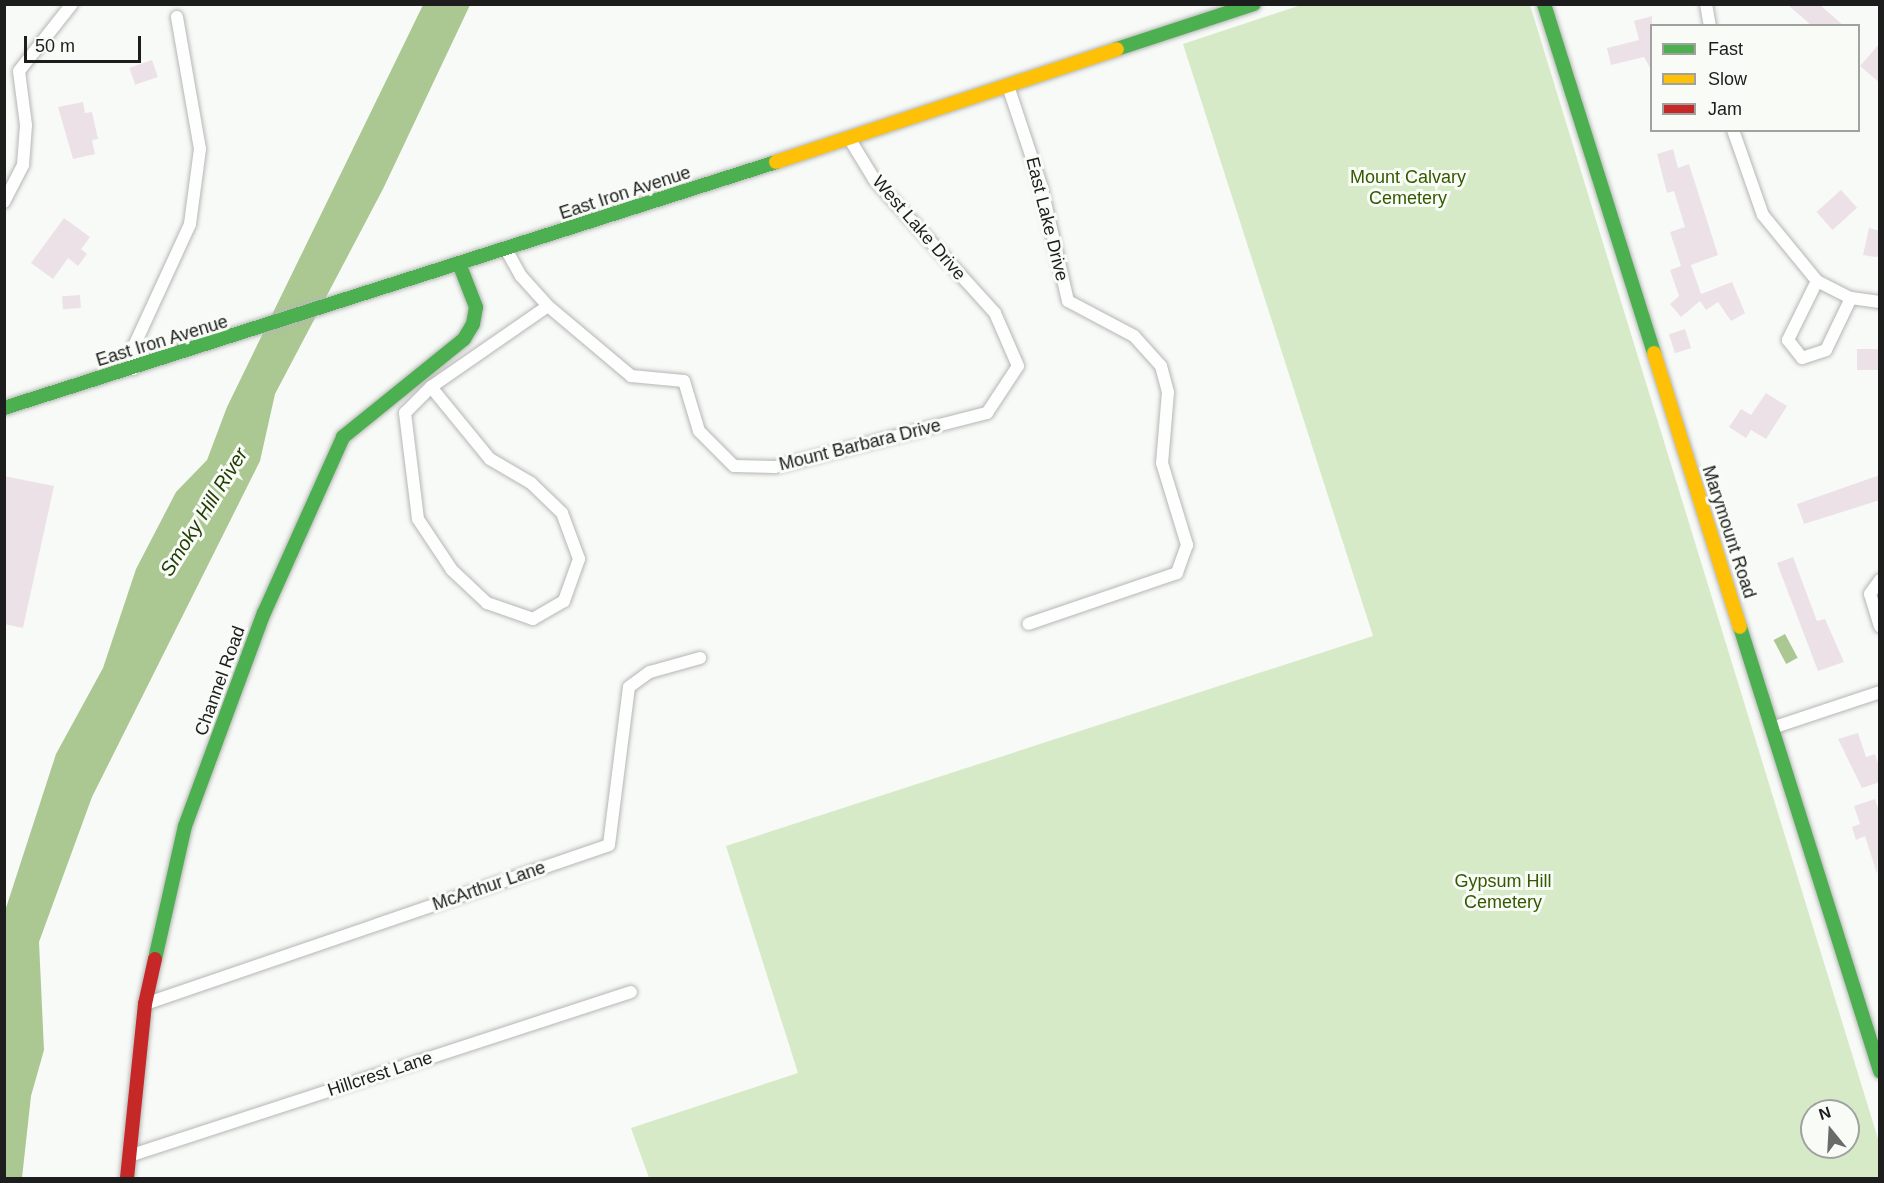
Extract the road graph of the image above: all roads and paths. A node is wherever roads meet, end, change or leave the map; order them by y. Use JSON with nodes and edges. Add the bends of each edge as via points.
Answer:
{"nodes":[{"id":1,"x":72,"y":4,"type":"edge"},
{"id":2,"x":1254,"y":4,"type":"edge"},
{"id":3,"x":1544,"y":4,"type":"edge"},
{"id":4,"x":1706,"y":4,"type":"edge"},
{"id":5,"x":177,"y":17,"type":"dead end"},
{"id":6,"x":1710,"y":24,"type":"edge"},
{"id":7,"x":1008,"y":86,"type":"junction"},
{"id":8,"x":1733,"y":132,"type":"edge"},
{"id":9,"x":849,"y":138,"type":"junction"},
{"id":10,"x":4,"y":202,"type":"edge"},
{"id":11,"x":507,"y":250,"type":"junction"},
{"id":12,"x":460,"y":266,"type":"junction"},
{"id":13,"x":1817,"y":281,"type":"junction"},
{"id":14,"x":1851,"y":298,"type":"junction"},
{"id":15,"x":1880,"y":302,"type":"edge"},
{"id":16,"x":548,"y":306,"type":"junction"},
{"id":17,"x":995,"y":313,"type":"joint"},
{"id":18,"x":133,"y":369,"type":"junction"},
{"id":19,"x":432,"y":387,"type":"junction"},
{"id":20,"x":4,"y":408,"type":"edge"},
{"id":21,"x":1880,"y":580,"type":"edge"},
{"id":22,"x":1028,"y":624,"type":"dead end"},
{"id":23,"x":1880,"y":627,"type":"edge"},
{"id":24,"x":700,"y":658,"type":"dead end"},
{"id":25,"x":1880,"y":692,"type":"edge"},
{"id":26,"x":1772,"y":728,"type":"junction"},
{"id":27,"x":631,"y":992,"type":"dead end"},
{"id":28,"x":145,"y":1004,"type":"junction"},
{"id":29,"x":1878,"y":1061,"type":"edge"},
{"id":30,"x":129,"y":1156,"type":"junction"},
{"id":31,"x":127,"y":1179,"type":"edge"}],
"edges":[{"from":1,"to":10,"type":"street","via":[[19,71],[26,125],[23,165]]},
{"from":2,"to":7,"type":"street","name":"East Iron Avenue"},
{"from":3,"to":26,"type":"street","name":"Marymount Road"},
{"from":4,"to":6,"type":"street"},
{"from":5,"to":18,"type":"street","via":[[200,149],[190,224],[134,346]]},
{"from":7,"to":9,"type":"street","name":"East Iron Avenue"},
{"from":7,"to":22,"type":"street","name":"East Lake Drive","via":[[1041,185],[1068,301],[1134,336],[1161,366],[1168,392],[1162,463],[1187,545],[1178,573]]},
{"from":8,"to":13,"type":"street","via":[[1763,215]]},
{"from":9,"to":11,"type":"street","name":"East Iron Avenue"},
{"from":9,"to":17,"type":"street","name":"West Lake Drive","via":[[874,179]]},
{"from":11,"to":12,"type":"street","name":"East Iron Avenue"},
{"from":11,"to":16,"type":"street","name":"Mount Barbara Drive","via":[[520,276]]},
{"from":12,"to":18,"type":"street","name":"East Iron Avenue"},
{"from":12,"to":28,"type":"street","name":"Channel Road","via":[[476,307],[473,324],[464,339],[343,437],[264,613],[185,825]]},
{"from":13,"to":14,"type":"street"},
{"from":13,"to":14,"type":"street","via":[[1788,340],[1802,358],[1826,351]]},
{"from":14,"to":15,"type":"street"},
{"from":16,"to":17,"type":"street","name":"Mount Barbara Drive","via":[[631,376],[684,381],[699,431],[734,466],[775,467],[987,413],[1018,366]]},
{"from":16,"to":19,"type":"street"},
{"from":18,"to":20,"type":"street","name":"East Iron Avenue"},
{"from":19,"to":19,"type":"street","via":[[490,459],[531,483],[562,513],[579,559],[564,601],[533,619],[487,603],[452,570],[418,519],[405,413]]},
{"from":21,"to":23,"type":"street","via":[[1870,594]]},
{"from":24,"to":28,"type":"street","name":"McArthur Lane","via":[[650,672],[630,687],[609,845]]},
{"from":25,"to":26,"type":"street"},
{"from":26,"to":29,"type":"street","name":"Marymount Road"},
{"from":27,"to":30,"type":"street","name":"Hillcrest Lane"},
{"from":28,"to":30,"type":"street","name":"Channel Road"},
{"from":30,"to":31,"type":"street","name":"Channel Road"}]}
